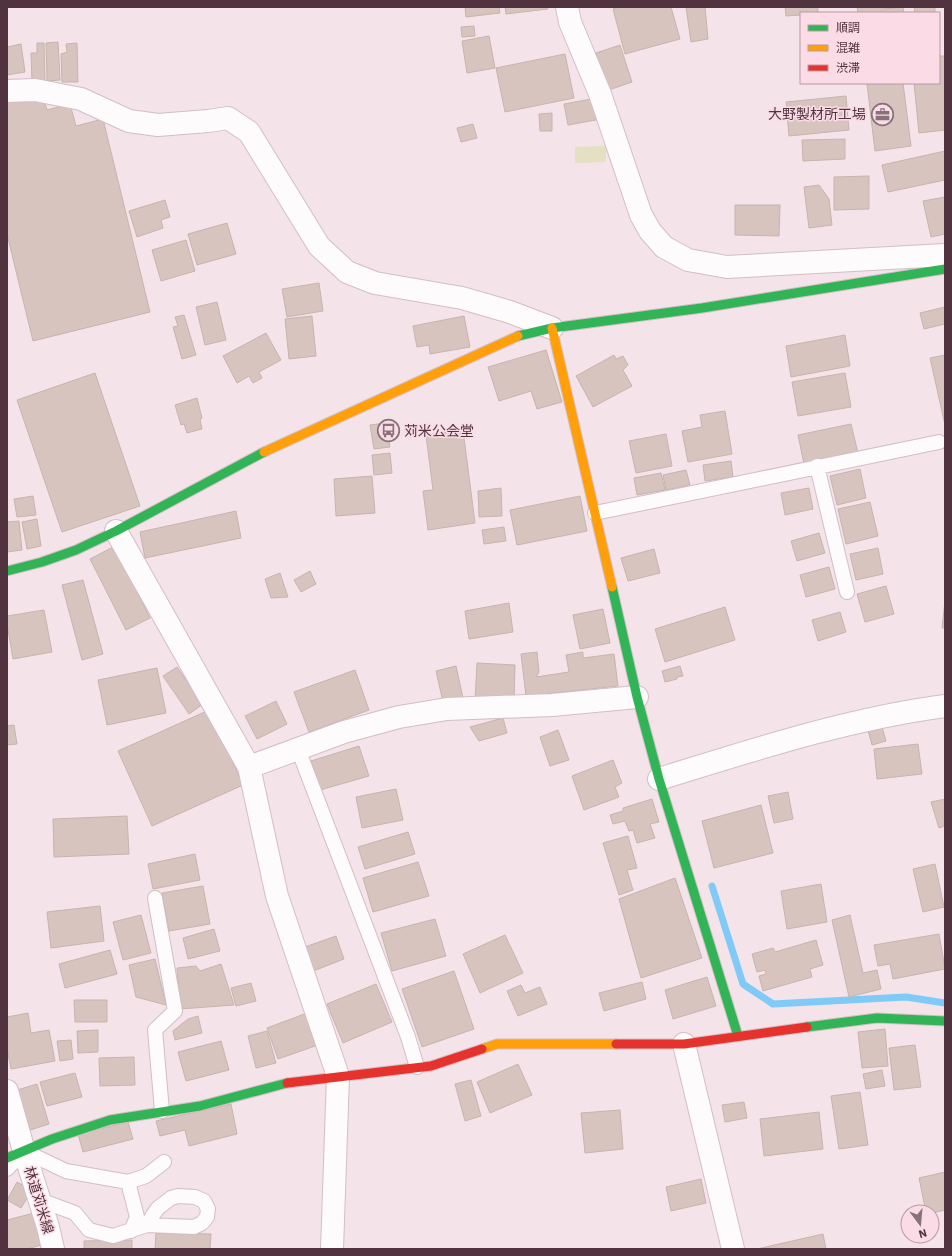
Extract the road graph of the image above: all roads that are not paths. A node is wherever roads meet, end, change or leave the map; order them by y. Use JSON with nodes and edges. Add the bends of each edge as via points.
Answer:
{"nodes":[{"id":1,"x":567,"y":7,"type":"edge"},
{"id":2,"x":7,"y":91,"type":"edge"},
{"id":3,"x":945,"y":255,"type":"edge"},
{"id":4,"x":945,"y":269,"type":"edge"},
{"id":5,"x":552,"y":328,"type":"junction"},
{"id":6,"x":939,"y":442,"type":"dead end"},
{"id":7,"x":817,"y":466,"type":"junction"},
{"id":8,"x":595,"y":513,"type":"junction"},
{"id":9,"x":116,"y":531,"type":"junction"},
{"id":10,"x":7,"y":571,"type":"edge"},
{"id":11,"x":847,"y":592,"type":"dead end"},
{"id":12,"x":637,"y":697,"type":"junction"},
{"id":13,"x":945,"y":706,"type":"edge"},
{"id":14,"x":298,"y":749,"type":"junction"},
{"id":15,"x":249,"y":767,"type":"junction"},
{"id":16,"x":659,"y":779,"type":"junction"},
{"id":17,"x":155,"y":898,"type":"dead end"},
{"id":18,"x":945,"y":1021,"type":"edge"},
{"id":19,"x":738,"y":1036,"type":"junction"},
{"id":20,"x":684,"y":1044,"type":"junction"},
{"id":21,"x":417,"y":1067,"type":"junction"},
{"id":22,"x":338,"y":1076,"type":"junction"},
{"id":23,"x":7,"y":1091,"type":"edge"},
{"id":24,"x":162,"y":1111,"type":"junction"},
{"id":25,"x":15,"y":1155,"type":"edge"},
{"id":26,"x":164,"y":1162,"type":"dead end"},
{"id":27,"x":7,"y":1169,"type":"edge"},
{"id":28,"x":128,"y":1182,"type":"junction"},
{"id":29,"x":40,"y":1200,"type":"junction"},
{"id":30,"x":147,"y":1225,"type":"dead end"},
{"id":31,"x":131,"y":1231,"type":"junction"},
{"id":32,"x":53,"y":1249,"type":"edge"},
{"id":33,"x":332,"y":1249,"type":"edge"},
{"id":34,"x":733,"y":1249,"type":"edge"}],
"edges":[{"from":1,"to":3,"type":"street","via":[[570,22],[600,94],[641,215],[650,231],[664,247],[688,260],[727,267]]},
{"from":2,"to":5,"type":"street","via":[[35,90],[81,99],[129,121],[158,125],[228,118],[249,132],[319,246],[347,272],[375,283],[462,298]]},
{"from":4,"to":5,"type":"street","via":[[702,308]]},
{"from":5,"to":8,"type":"street"},
{"from":5,"to":9,"type":"street","via":[[518,336],[271,448]]},
{"from":6,"to":7,"type":"lane"},
{"from":7,"to":8,"type":"lane"},
{"from":7,"to":11,"type":"lane"},
{"from":8,"to":12,"type":"street"},
{"from":9,"to":10,"type":"street","via":[[76,550]]},
{"from":9,"to":15,"type":"street"},
{"from":12,"to":14,"type":"street","via":[[552,705],[447,709],[399,717],[344,732]]},
{"from":12,"to":16,"type":"street"},
{"from":13,"to":16,"type":"street","via":[[857,721]]},
{"from":14,"to":15,"type":"street"},
{"from":14,"to":21,"type":"lane","via":[[408,1037]]},
{"from":15,"to":22,"type":"street","via":[[277,896]]},
{"from":16,"to":19,"type":"street"},
{"from":17,"to":24,"type":"lane","via":[[176,1011],[155,1030]]},
{"from":18,"to":19,"type":"street","via":[[877,1018]]},
{"from":19,"to":20,"type":"street"},
{"from":20,"to":21,"type":"street","via":[[497,1044],[431,1066]]},
{"from":20,"to":34,"type":"street"},
{"from":21,"to":22,"type":"street"},
{"from":22,"to":24,"type":"street","via":[[282,1084],[200,1106]]},
{"from":22,"to":33,"type":"street"},
{"from":23,"to":25,"type":"street","name":"林道苅米線"},
{"from":24,"to":25,"type":"street","via":[[110,1120],[52,1139]]},
{"from":25,"to":27,"type":"lane"},
{"from":25,"to":28,"type":"lane","via":[[66,1171]]},
{"from":25,"to":29,"type":"street","name":"林道苅米線"},
{"from":26,"to":28,"type":"lane","via":[[146,1176]]},
{"from":28,"to":31,"type":"lane","via":[[137,1217]]},
{"from":29,"to":31,"type":"lane","via":[[75,1213],[89,1230],[112,1236]]},
{"from":29,"to":32,"type":"street","name":"林道苅米線"},
{"from":30,"to":31,"type":"lane"}]}
